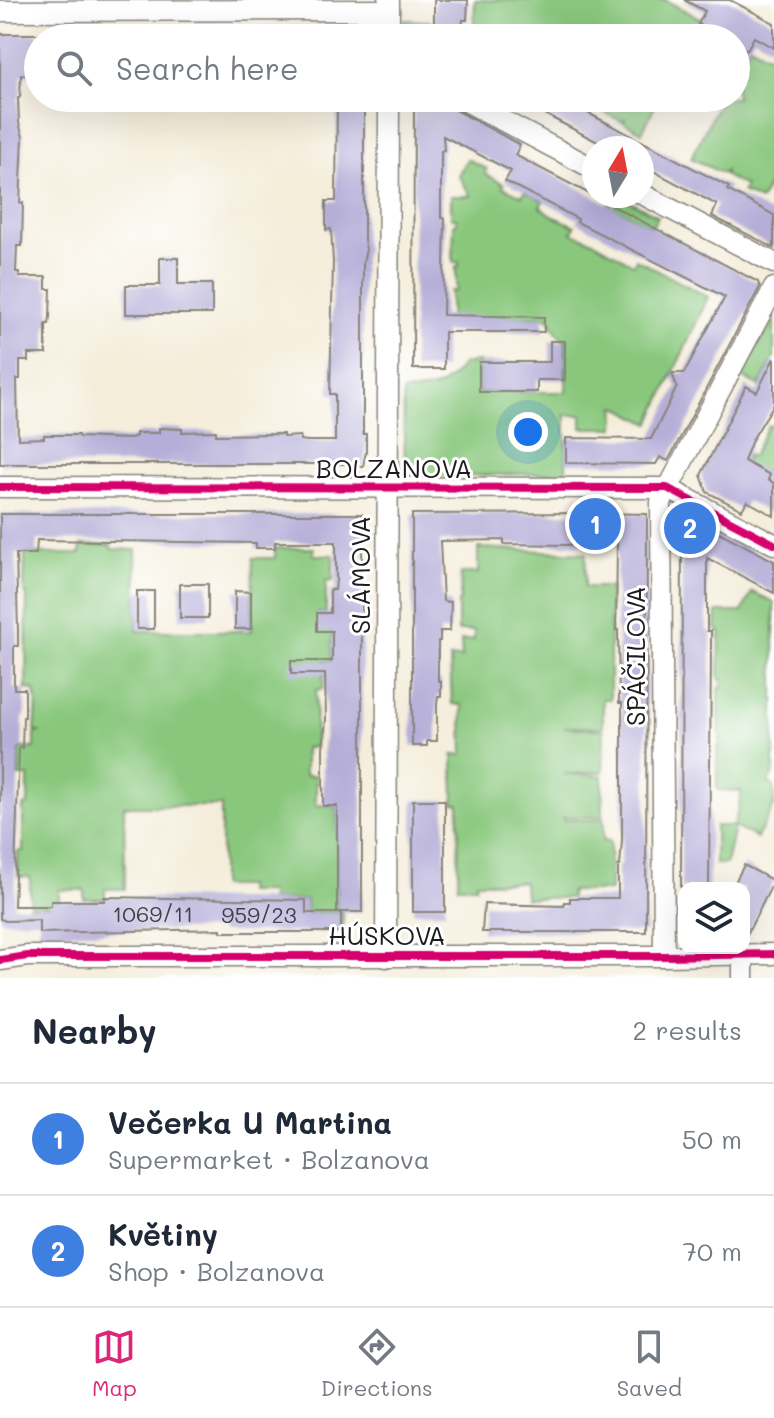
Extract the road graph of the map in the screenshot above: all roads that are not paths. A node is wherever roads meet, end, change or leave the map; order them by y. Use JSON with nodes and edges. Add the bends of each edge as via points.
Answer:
{"nodes":[{"id":1,"x":389,"y":5,"type":"edge"},
{"id":2,"x":0,"y":11,"type":"edge"},
{"id":3,"x":389,"y":112,"type":"edge"},
{"id":4,"x":486,"y":112,"type":"edge"},
{"id":5,"x":582,"y":163,"type":"edge"},
{"id":6,"x":654,"y":200,"type":"edge"},
{"id":7,"x":774,"y":263,"type":"edge"},
{"id":8,"x":774,"y":288,"type":"edge"},
{"id":9,"x":0,"y":487,"type":"edge"},
{"id":10,"x":667,"y":488,"type":"junction"},
{"id":11,"x":388,"y":489,"type":"junction"},
{"id":12,"x":774,"y":544,"type":"edge"},
{"id":13,"x":774,"y":954,"type":"edge"},
{"id":14,"x":743,"y":955,"type":"junction"},
{"id":15,"x":664,"y":956,"type":"junction"},
{"id":16,"x":386,"y":957,"type":"junction"},
{"id":17,"x":0,"y":960,"type":"edge"},
{"id":18,"x":743,"y":978,"type":"edge"}],
"edges":[{"from":1,"to":2,"type":"street"},
{"from":3,"to":11,"type":"street","name":"SLÁMOVA"},
{"from":4,"to":5,"type":"street"},
{"from":6,"to":7,"type":"street"},
{"from":8,"to":10,"type":"street","name":"SPÁČILOVA"},
{"from":9,"to":11,"type":"street","name":"BOLZANOVA"},
{"from":10,"to":11,"type":"street","name":"BOLZANOVA"},
{"from":10,"to":12,"type":"street","name":"BOLZANOVA"},
{"from":10,"to":15,"type":"street","name":"SPÁČILOVA","via":[[661,502]]},
{"from":11,"to":16,"type":"street","name":"SLÁMOVA"},
{"from":13,"to":14,"type":"street","name":"HÚSKOVA"},
{"from":14,"to":15,"type":"street","name":"HÚSKOVA"},
{"from":14,"to":18,"type":"street"},
{"from":15,"to":16,"type":"street","name":"HÚSKOVA"},
{"from":16,"to":17,"type":"street","name":"HÚSKOVA"}]}
